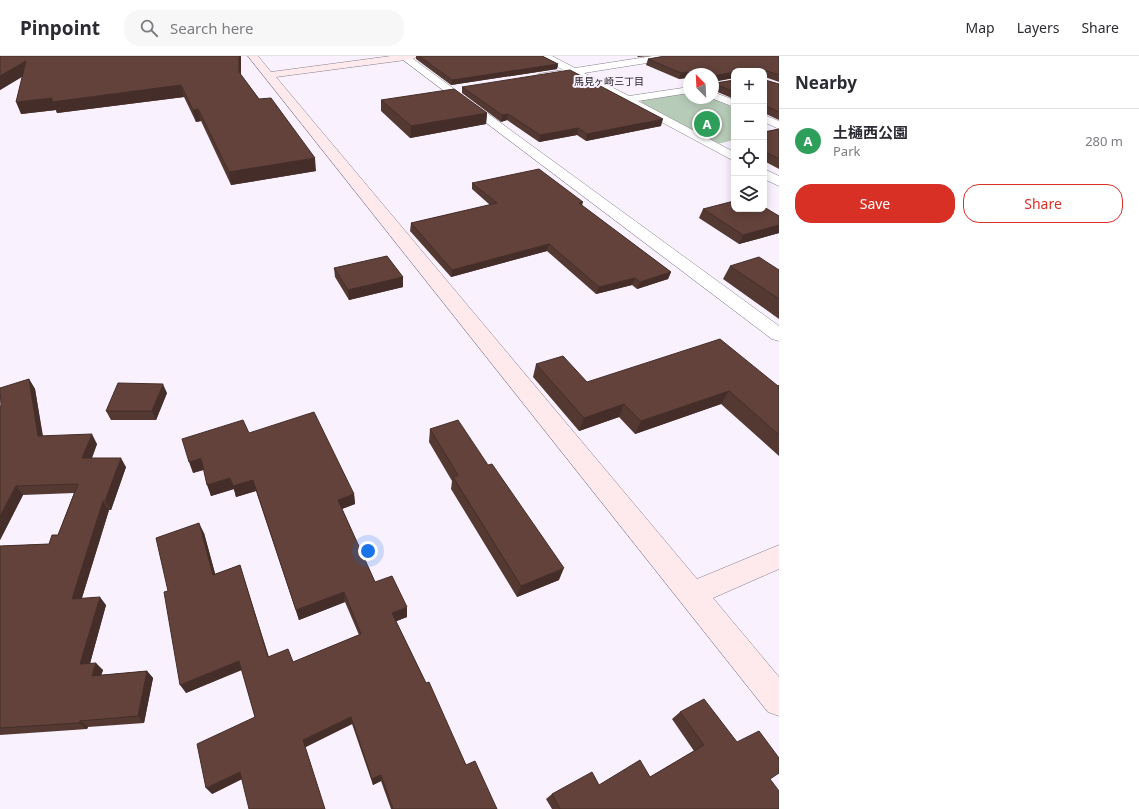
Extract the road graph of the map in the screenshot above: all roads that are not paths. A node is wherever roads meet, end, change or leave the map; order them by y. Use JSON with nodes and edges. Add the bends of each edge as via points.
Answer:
{"nodes":[{"id":1,"x":253,"y":56,"type":"edge"},
{"id":2,"x":407,"y":56,"type":"edge"},
{"id":3,"x":545,"y":56,"type":"edge"},
{"id":4,"x":672,"y":56,"type":"edge"},
{"id":5,"x":574,"y":71,"type":"junction"},
{"id":6,"x":269,"y":75,"type":"junction"},
{"id":7,"x":535,"y":77,"type":"edge"},
{"id":8,"x":466,"y":88,"type":"edge"},
{"id":9,"x":450,"y":90,"type":"junction"},
{"id":10,"x":683,"y":91,"type":"edge"},
{"id":11,"x":719,"y":98,"type":"edge"},
{"id":12,"x":627,"y":100,"type":"junction"},
{"id":13,"x":731,"y":103,"type":"edge"},
{"id":14,"x":767,"y":119,"type":"edge"},
{"id":15,"x":779,"y":125,"type":"edge"},
{"id":16,"x":731,"y":155,"type":"edge"},
{"id":17,"x":767,"y":176,"type":"edge"},
{"id":18,"x":779,"y":182,"type":"edge"},
{"id":19,"x":779,"y":336,"type":"edge"},
{"id":20,"x":779,"y":557,"type":"edge"},
{"id":21,"x":692,"y":594,"type":"junction"},
{"id":22,"x":779,"y":702,"type":"edge"}],
"edges":[{"from":1,"to":6,"type":"street"},
{"from":2,"to":6,"type":"street"},
{"from":2,"to":9,"type":"street"},
{"from":3,"to":5,"type":"street"},
{"from":4,"to":5,"type":"street"},
{"from":5,"to":7,"type":"street"},
{"from":5,"to":12,"type":"street"},
{"from":6,"to":21,"type":"street"},
{"from":8,"to":9,"type":"street"},
{"from":9,"to":19,"type":"street"},
{"from":10,"to":12,"type":"street"},
{"from":11,"to":13,"type":"street"},
{"from":12,"to":16,"type":"street"},
{"from":14,"to":15,"type":"street"},
{"from":17,"to":18,"type":"street"},
{"from":20,"to":21,"type":"street"},
{"from":21,"to":22,"type":"street"}]}
